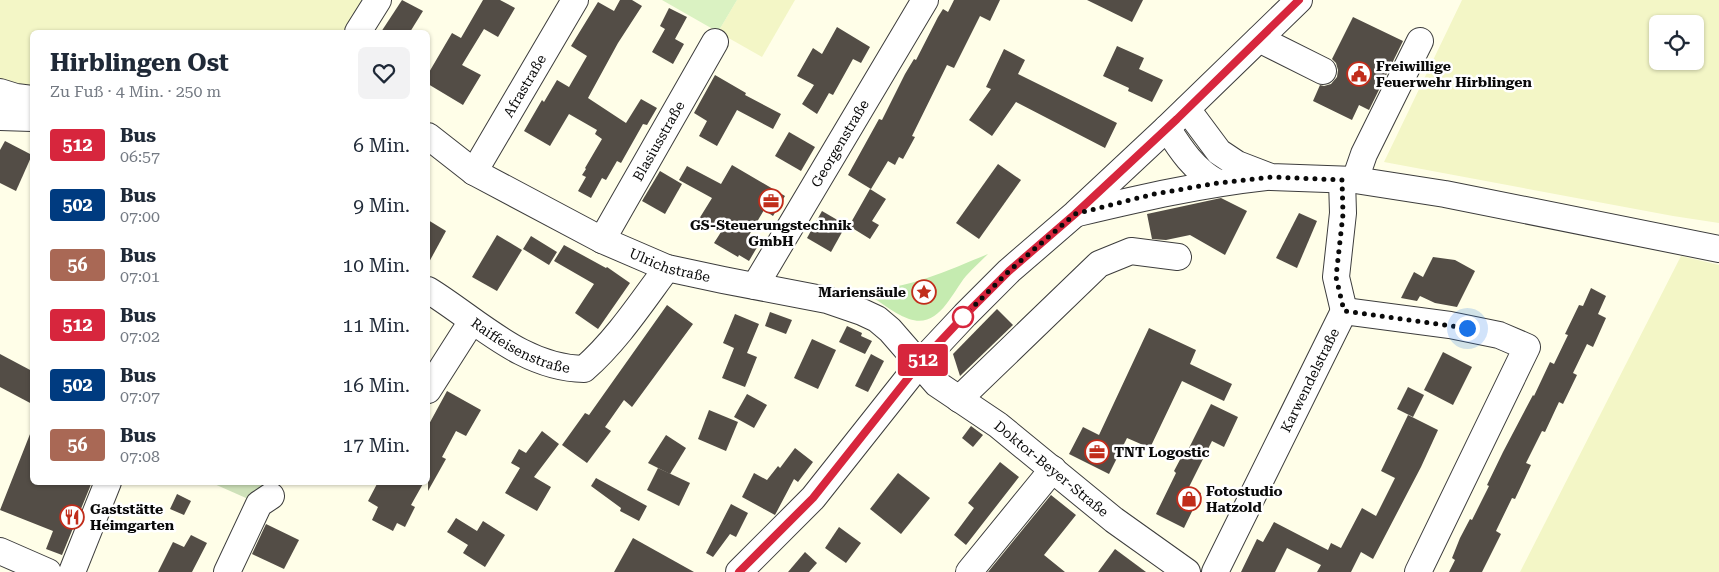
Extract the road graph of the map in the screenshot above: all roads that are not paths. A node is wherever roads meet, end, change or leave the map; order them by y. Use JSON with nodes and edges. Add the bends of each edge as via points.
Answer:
{"nodes":[{"id":1,"x":378,"y":0,"type":"edge"},
{"id":2,"x":574,"y":0,"type":"edge"},
{"id":3,"x":925,"y":0,"type":"edge"},
{"id":4,"x":1299,"y":0,"type":"edge"},
{"id":5,"x":359,"y":30,"type":"edge"},
{"id":6,"x":1259,"y":40,"type":"junction"},
{"id":7,"x":715,"y":42,"type":"dead end"},
{"id":8,"x":1420,"y":42,"type":"dead end"},
{"id":9,"x":1323,"y":71,"type":"dead end"},
{"id":10,"x":0,"y":92,"type":"edge"},
{"id":11,"x":30,"y":99,"type":"edge"},
{"id":12,"x":1187,"y":109,"type":"junction"},
{"id":13,"x":0,"y":117,"type":"edge"},
{"id":14,"x":30,"y":118,"type":"edge"},
{"id":15,"x":1167,"y":128,"type":"junction"},
{"id":16,"x":430,"y":138,"type":"edge"},
{"id":17,"x":474,"y":172,"type":"junction"},
{"id":18,"x":1272,"y":177,"type":"junction"},
{"id":19,"x":1349,"y":180,"type":"junction"},
{"id":20,"x":1218,"y":183,"type":"junction"},
{"id":21,"x":1075,"y":214,"type":"junction"},
{"id":22,"x":602,"y":240,"type":"junction"},
{"id":23,"x":1719,"y":249,"type":"edge"},
{"id":24,"x":1178,"y":257,"type":"dead end"},
{"id":25,"x":667,"y":268,"type":"junction"},
{"id":26,"x":755,"y":286,"type":"junction"},
{"id":27,"x":430,"y":291,"type":"edge"},
{"id":28,"x":1344,"y":311,"type":"junction"},
{"id":29,"x":472,"y":321,"type":"junction"},
{"id":30,"x":920,"y":363,"type":"junction"},
{"id":31,"x":430,"y":387,"type":"edge"},
{"id":32,"x":959,"y":399,"type":"junction"},
{"id":33,"x":1053,"y":469,"type":"junction"},
{"id":34,"x":107,"y":485,"type":"edge"},
{"id":35,"x":271,"y":496,"type":"dead end"},
{"id":36,"x":0,"y":551,"type":"edge"},
{"id":37,"x":48,"y":572,"type":"edge"},
{"id":38,"x":72,"y":572,"type":"edge"},
{"id":39,"x":227,"y":572,"type":"edge"},
{"id":40,"x":739,"y":572,"type":"edge"},
{"id":41,"x":969,"y":572,"type":"edge"},
{"id":42,"x":1187,"y":572,"type":"edge"},
{"id":43,"x":1215,"y":572,"type":"edge"},
{"id":44,"x":1418,"y":572,"type":"edge"}],
"edges":[{"from":1,"to":5,"type":"street"},
{"from":2,"to":17,"type":"street","name":"Afrastraße"},
{"from":3,"to":26,"type":"street","name":"Georgenstraße"},
{"from":4,"to":6,"type":"street"},
{"from":6,"to":9,"type":"street"},
{"from":6,"to":12,"type":"street"},
{"from":7,"to":22,"type":"street","name":"Blasiusstraße"},
{"from":8,"to":19,"type":"street"},
{"from":10,"to":11,"type":"street"},
{"from":12,"to":15,"type":"street"},
{"from":12,"to":18,"type":"street","via":[[1219,152],[1237,164]]},
{"from":13,"to":14,"type":"street"},
{"from":15,"to":20,"type":"street","via":[[1199,171]]},
{"from":15,"to":21,"type":"street"},
{"from":16,"to":17,"type":"street","name":"Ulrichstraße"},
{"from":17,"to":22,"type":"street","name":"Ulrichstraße"},
{"from":18,"to":19,"type":"street"},
{"from":18,"to":20,"type":"street"},
{"from":19,"to":23,"type":"street","via":[[1445,194]]},
{"from":19,"to":28,"type":"street","via":[[1336,277]]},
{"from":20,"to":21,"type":"street","via":[[1154,194]]},
{"from":21,"to":30,"type":"street","via":[[1009,271]]},
{"from":22,"to":25,"type":"street","name":"Ulrichstraße"},
{"from":24,"to":32,"type":"street","via":[[1131,251],[1098,264]]},
{"from":25,"to":26,"type":"street","name":"Ulrichstraße"},
{"from":25,"to":29,"type":"street","name":"Raiffeisenstraße","via":[[616,336],[584,369],[570,369],[531,358]]},
{"from":26,"to":30,"type":"street","name":"Ulrichstraße","via":[[827,300],[862,312],[890,330]]},
{"from":27,"to":29,"type":"street","name":"Raiffeisenstraße"},
{"from":28,"to":43,"type":"street","name":"Karwendelstraße"},
{"from":28,"to":44,"type":"street","name":"Karwendelstraße","via":[[1450,325],[1499,335],[1527,347]]},
{"from":29,"to":31,"type":"street"},
{"from":30,"to":32,"type":"street","name":"Doktor-Beyer-Straße","via":[[937,384]]},
{"from":30,"to":40,"type":"street","via":[[813,498]]},
{"from":32,"to":33,"type":"street","name":"Doktor-Beyer-Straße"},
{"from":33,"to":41,"type":"street"},
{"from":33,"to":42,"type":"street","name":"Doktor-Beyer-Straße","via":[[1114,520]]},
{"from":34,"to":38,"type":"street"},
{"from":35,"to":39,"type":"street","via":[[259,504]]},
{"from":36,"to":37,"type":"street"}]}
